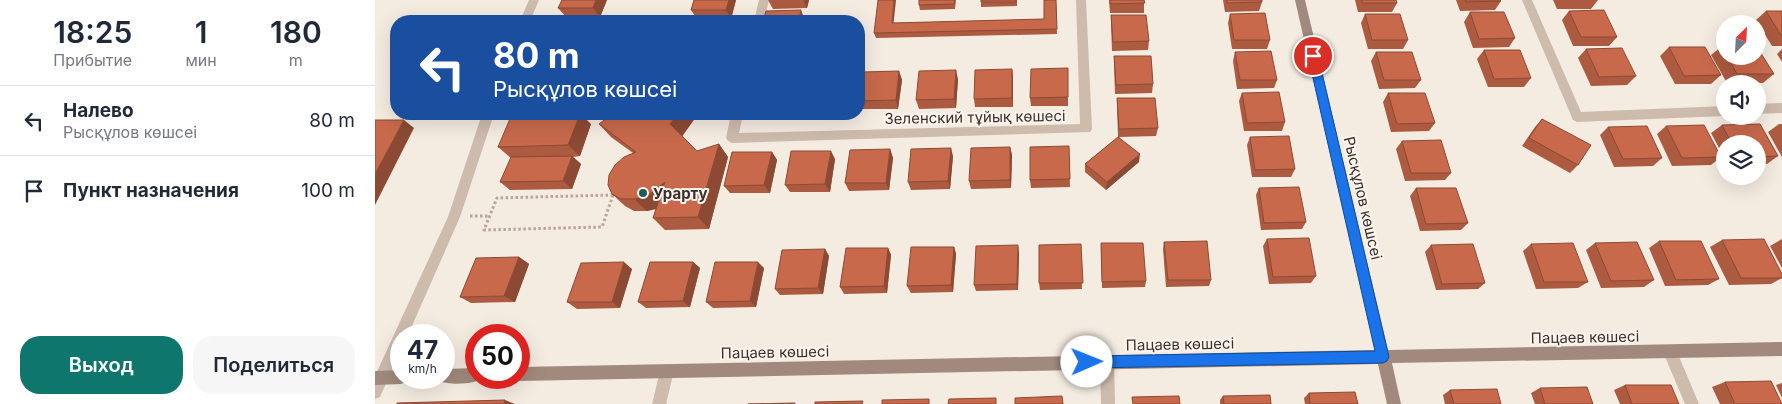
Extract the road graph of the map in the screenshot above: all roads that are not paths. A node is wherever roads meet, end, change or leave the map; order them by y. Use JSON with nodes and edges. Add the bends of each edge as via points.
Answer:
{"nodes":[{"id":1,"x":534,"y":0,"type":"edge"},
{"id":2,"x":765,"y":0,"type":"edge"},
{"id":3,"x":1081,"y":0,"type":"edge"},
{"id":4,"x":1300,"y":0,"type":"edge"},
{"id":5,"x":1527,"y":0,"type":"edge"},
{"id":6,"x":528,"y":15,"type":"edge"},
{"id":7,"x":761,"y":15,"type":"edge"},
{"id":8,"x":1782,"y":108,"type":"edge"},
{"id":9,"x":1766,"y":109,"type":"edge"},
{"id":10,"x":1716,"y":111,"type":"edge"},
{"id":11,"x":486,"y":120,"type":"edge"},
{"id":12,"x":736,"y":120,"type":"edge"},
{"id":13,"x":1782,"y":349,"type":"edge"},
{"id":14,"x":1670,"y":352,"type":"junction"},
{"id":15,"x":1383,"y":357,"type":"junction"},
{"id":16,"x":1107,"y":361,"type":"junction"},
{"id":17,"x":667,"y":371,"type":"junction"},
{"id":18,"x":530,"y":374,"type":"edge"},
{"id":19,"x":378,"y":378,"type":"edge"},
{"id":20,"x":375,"y":392,"type":"edge"},
{"id":21,"x":659,"y":404,"type":"edge"},
{"id":22,"x":1108,"y":404,"type":"edge"},
{"id":23,"x":1394,"y":404,"type":"edge"},
{"id":24,"x":1692,"y":404,"type":"edge"}],
"edges":[{"from":1,"to":6,"type":"street"},
{"from":2,"to":7,"type":"street"},
{"from":3,"to":12,"type":"street","name":"Зеленский тұйық көшесі","via":[[1086,129],[732,138]]},
{"from":4,"to":15,"type":"main road","name":"Рысқұлов көшсеі"},
{"from":5,"to":10,"type":"street","via":[[1577,117]]},
{"from":8,"to":9,"type":"street"},
{"from":11,"to":19,"type":"street","via":[[454,217]]},
{"from":13,"to":14,"type":"main road","name":"Пацаев көшесі"},
{"from":14,"to":15,"type":"main road","name":"Пацаев көшесі"},
{"from":14,"to":24,"type":"street"},
{"from":15,"to":16,"type":"main road","name":"Пацаев көшесі"},
{"from":15,"to":23,"type":"main road","name":"Рысқұлов көшсеі"},
{"from":16,"to":17,"type":"main road","name":"Пацаев көшесі"},
{"from":16,"to":22,"type":"street"},
{"from":17,"to":18,"type":"main road","name":"Пацаев көшесі"},
{"from":17,"to":21,"type":"street"},
{"from":19,"to":20,"type":"street"}]}
